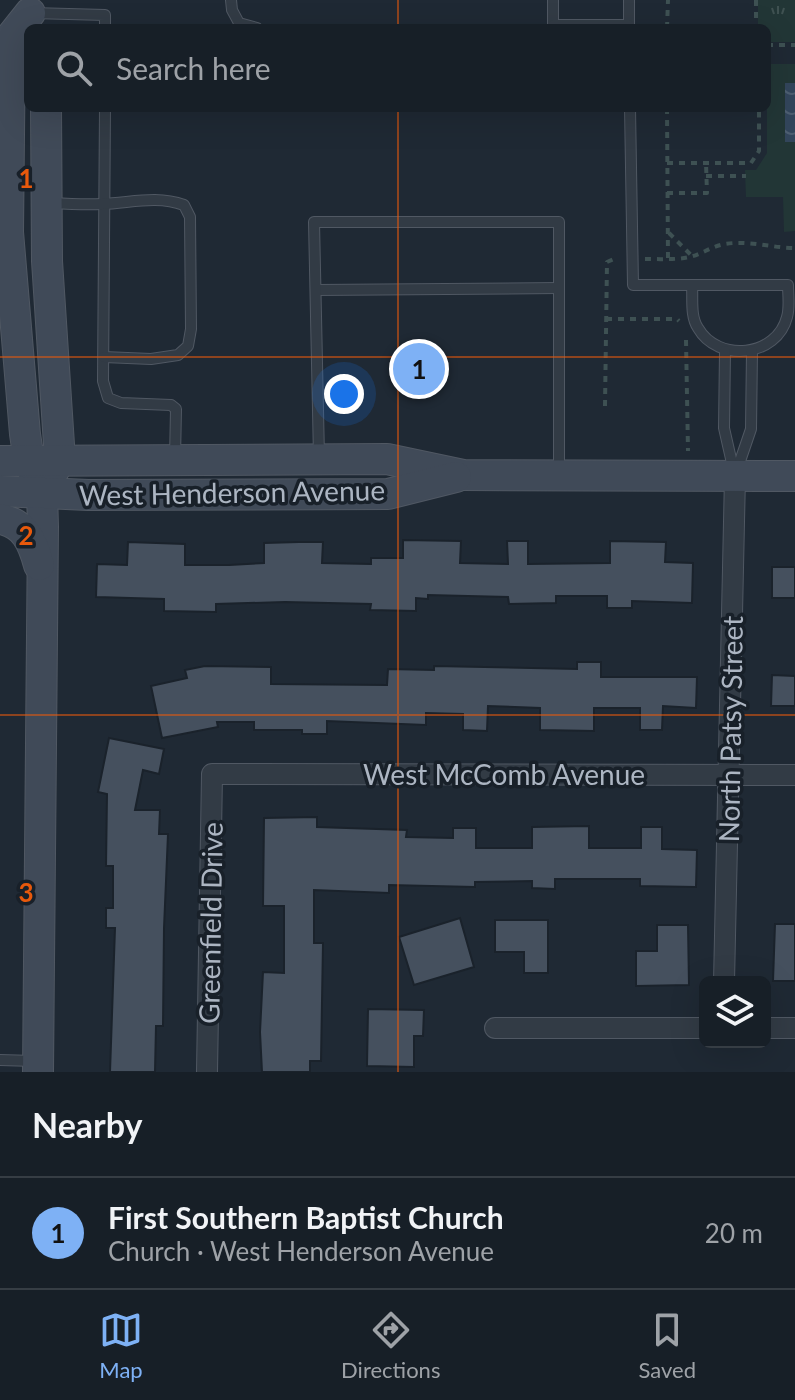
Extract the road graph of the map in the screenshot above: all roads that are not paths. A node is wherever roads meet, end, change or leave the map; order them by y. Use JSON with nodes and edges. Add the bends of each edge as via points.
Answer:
{"nodes":[{"id":1,"x":231,"y":0,"type":"edge"},
{"id":2,"x":553,"y":0,"type":"edge"},
{"id":3,"x":629,"y":0,"type":"edge"},
{"id":4,"x":33,"y":14,"type":"edge"},
{"id":5,"x":105,"y":24,"type":"edge"},
{"id":6,"x":243,"y":24,"type":"edge"},
{"id":7,"x":553,"y":24,"type":"edge"},
{"id":8,"x":629,"y":24,"type":"edge"},
{"id":9,"x":9,"y":74,"type":"junction"},
{"id":10,"x":24,"y":106,"type":"edge"},
{"id":11,"x":27,"y":112,"type":"edge"},
{"id":12,"x":46,"y":112,"type":"edge"},
{"id":13,"x":105,"y":112,"type":"edge"},
{"id":14,"x":630,"y":112,"type":"edge"},
{"id":15,"x":47,"y":203,"type":"junction"},
{"id":16,"x":105,"y":204,"type":"junction"},
{"id":17,"x":692,"y":285,"type":"junction"},
{"id":18,"x":792,"y":285,"type":"edge"},
{"id":19,"x":559,"y":288,"type":"junction"},
{"id":20,"x":316,"y":290,"type":"junction"},
{"id":21,"x":725,"y":351,"type":"junction"},
{"id":22,"x":752,"y":351,"type":"junction"},
{"id":23,"x":104,"y":357,"type":"junction"},
{"id":24,"x":319,"y":459,"type":"junction"},
{"id":25,"x":60,"y":460,"type":"junction"},
{"id":26,"x":175,"y":460,"type":"junction"},
{"id":27,"x":14,"y":461,"type":"edge"},
{"id":28,"x":463,"y":475,"type":"junction"},
{"id":29,"x":559,"y":476,"type":"junction"},
{"id":30,"x":735,"y":476,"type":"junction"},
{"id":31,"x":795,"y":476,"type":"edge"},
{"id":32,"x":0,"y":491,"type":"edge"},
{"id":33,"x":42,"y":493,"type":"junction"},
{"id":34,"x":0,"y":519,"type":"edge"},
{"id":35,"x":43,"y":579,"type":"junction"},
{"id":36,"x":212,"y":774,"type":"joint"},
{"id":37,"x":729,"y":775,"type":"junction"},
{"id":38,"x":795,"y":775,"type":"edge"},
{"id":39,"x":724,"y":976,"type":"edge"},
{"id":40,"x":495,"y":1028,"type":"dead end"},
{"id":41,"x":699,"y":1028,"type":"edge"},
{"id":42,"x":771,"y":1028,"type":"edge"},
{"id":43,"x":795,"y":1028,"type":"edge"},
{"id":44,"x":0,"y":1060,"type":"edge"},
{"id":45,"x":38,"y":1067,"type":"edge"},
{"id":46,"x":207,"y":1072,"type":"edge"}],
"edges":[{"from":1,"to":6,"type":"lane"},
{"from":2,"to":7,"type":"lane"},
{"from":3,"to":8,"type":"lane"},
{"from":4,"to":5,"type":"lane","via":[[105,15]]},
{"from":4,"to":9,"type":"main road","via":[[10,38]]},
{"from":9,"to":10,"type":"main road"},
{"from":9,"to":27,"type":"main road"},
{"from":11,"to":15,"type":"main road","via":[[28,172]]},
{"from":12,"to":15,"type":"main road"},
{"from":13,"to":16,"type":"lane"},
{"from":14,"to":17,"type":"lane","via":[[633,285]]},
{"from":15,"to":16,"type":"lane"},
{"from":15,"to":25,"type":"main road"},
{"from":16,"to":23,"type":"lane"},
{"from":16,"to":23,"type":"lane","via":[[138,199],[184,205],[190,217],[191,329],[188,346],[178,355]]},
{"from":17,"to":18,"type":"lane"},
{"from":17,"to":21,"type":"lane","via":[[698,328]]},
{"from":18,"to":22,"type":"lane","via":[[778,334]]},
{"from":19,"to":20,"type":"lane"},
{"from":19,"to":20,"type":"lane","via":[[559,222],[314,222]]},
{"from":19,"to":29,"type":"lane"},
{"from":20,"to":24,"type":"lane"},
{"from":21,"to":22,"type":"lane"},
{"from":21,"to":30,"type":"lane","via":[[724,428]]},
{"from":22,"to":30,"type":"lane","via":[[751,429]]},
{"from":23,"to":26,"type":"lane","via":[[108,398],[176,409]]},
{"from":24,"to":26,"type":"main road","name":"West Henderson Avenue"},
{"from":24,"to":28,"type":"main road","name":"West Henderson Avenue","via":[[387,459]]},
{"from":25,"to":26,"type":"main road","name":"West Henderson Avenue"},
{"from":25,"to":27,"type":"main road","name":"West Henderson Avenue"},
{"from":25,"to":33,"type":"main road"},
{"from":27,"to":33,"type":"main road"},
{"from":28,"to":29,"type":"main road","name":"West Henderson Avenue"},
{"from":28,"to":33,"type":"main road","name":"West Henderson Avenue","via":[[388,494]]},
{"from":29,"to":30,"type":"main road","name":"West Henderson Avenue"},
{"from":30,"to":31,"type":"main road","name":"West Henderson Avenue"},
{"from":30,"to":37,"type":"street","name":"North Patsy Street"},
{"from":32,"to":33,"type":"main road","name":"West Henderson Avenue"},
{"from":33,"to":35,"type":"main road"},
{"from":34,"to":35,"type":"main road","via":[[15,522],[24,531]]},
{"from":35,"to":45,"type":"main road"},
{"from":36,"to":37,"type":"street","name":"West McComb Avenue"},
{"from":36,"to":46,"type":"street","name":"Greenfield Drive"},
{"from":37,"to":38,"type":"street","name":"West McComb Avenue"},
{"from":37,"to":39,"type":"street","name":"North Patsy Street"},
{"from":40,"to":41,"type":"street"},
{"from":42,"to":43,"type":"street"},
{"from":44,"to":45,"type":"lane"}]}
